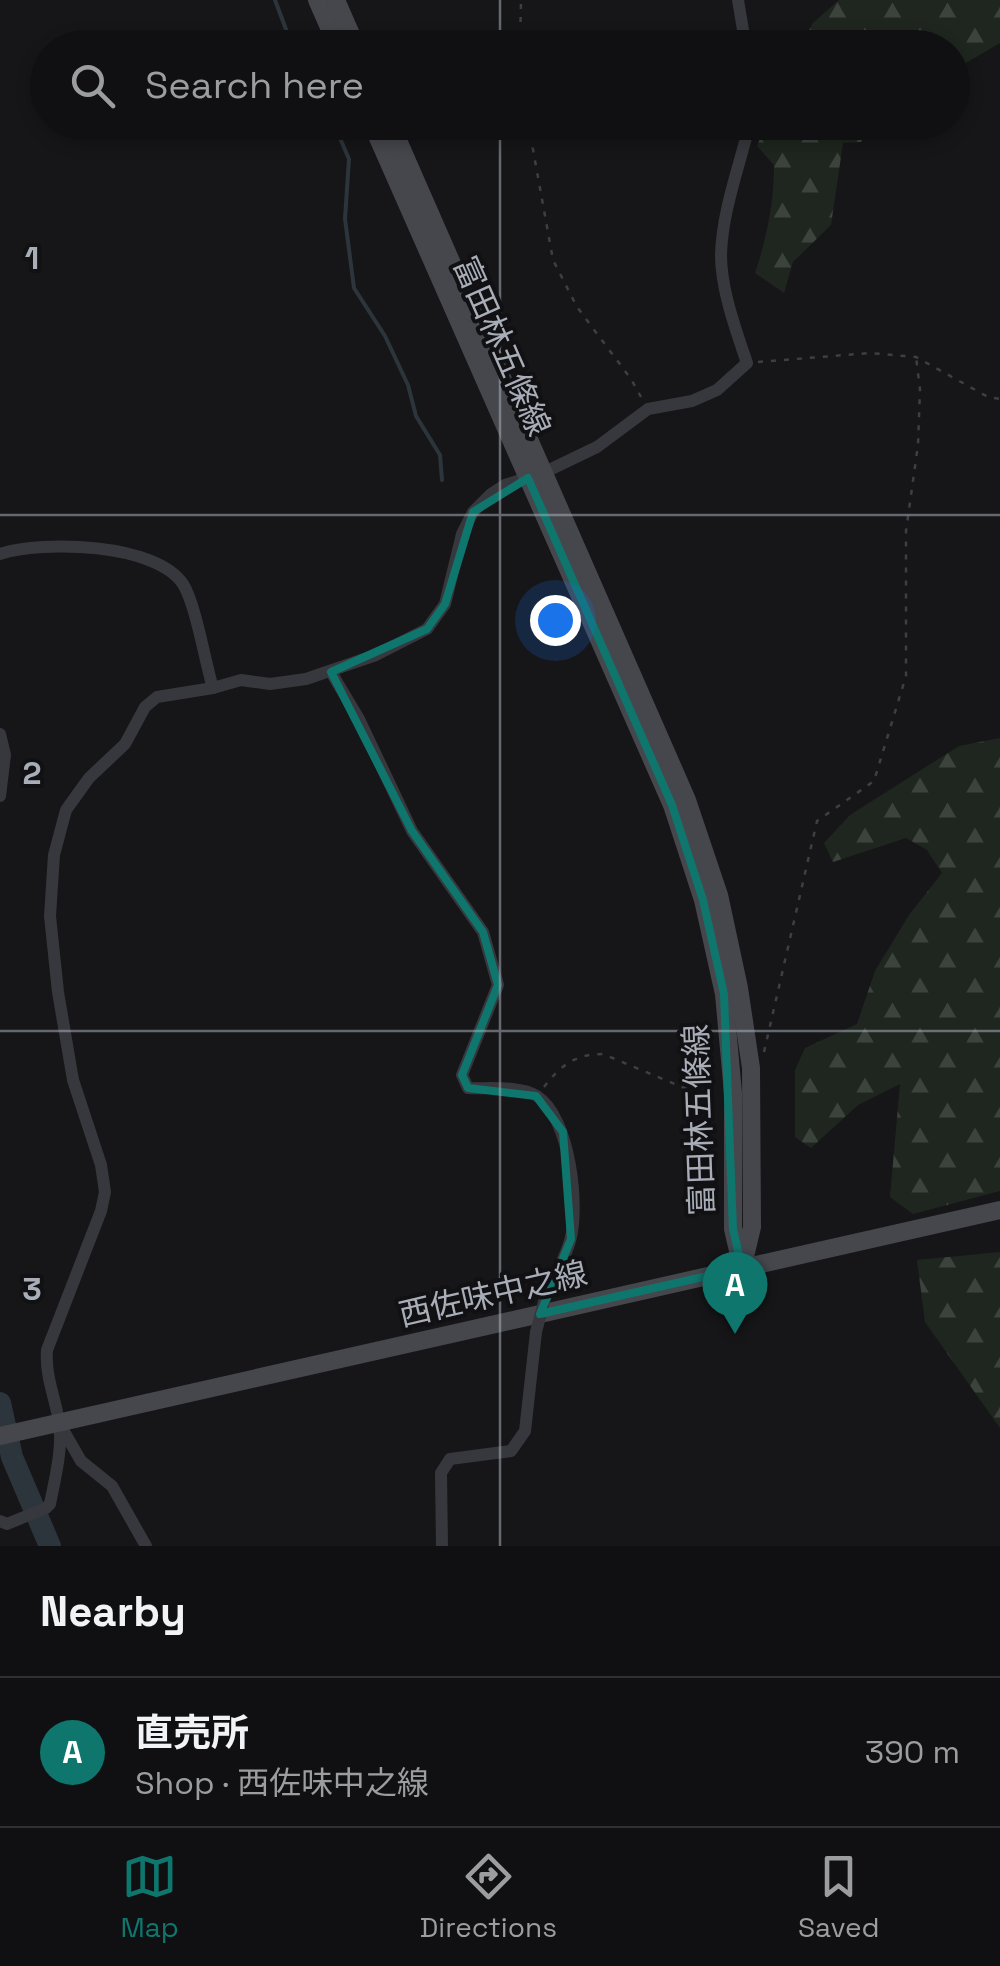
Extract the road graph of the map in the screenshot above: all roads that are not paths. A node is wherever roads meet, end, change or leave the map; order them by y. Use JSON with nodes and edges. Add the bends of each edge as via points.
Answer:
{"nodes":[{"id":1,"x":316,"y":0,"type":"edge"},
{"id":2,"x":336,"y":0,"type":"edge"},
{"id":3,"x":738,"y":0,"type":"edge"},
{"id":4,"x":330,"y":30,"type":"edge"},
{"id":5,"x":349,"y":30,"type":"edge"},
{"id":6,"x":743,"y":30,"type":"edge"},
{"id":7,"x":379,"y":140,"type":"edge"},
{"id":8,"x":397,"y":140,"type":"edge"},
{"id":9,"x":746,"y":140,"type":"edge"},
{"id":10,"x":536,"y":475,"type":"junction"},
{"id":11,"x":0,"y":554,"type":"edge"},
{"id":12,"x":331,"y":672,"type":"junction"},
{"id":13,"x":212,"y":688,"type":"junction"},
{"id":14,"x":0,"y":734,"type":"edge"},
{"id":15,"x":0,"y":796,"type":"edge"},
{"id":16,"x":1000,"y":1210,"type":"edge"},
{"id":17,"x":742,"y":1268,"type":"junction"},
{"id":18,"x":60,"y":1424,"type":"junction"},
{"id":19,"x":0,"y":1436,"type":"edge"},
{"id":20,"x":0,"y":1521,"type":"edge"},
{"id":21,"x":146,"y":1546,"type":"edge"},
{"id":22,"x":442,"y":1546,"type":"edge"}],
"edges":[{"from":1,"to":4,"type":"main road"},
{"from":2,"to":5,"type":"main road"},
{"from":3,"to":6,"type":"street"},
{"from":7,"to":10,"type":"main road","name":"富田林五條線"},
{"from":8,"to":10,"type":"main road","name":"富田林五條線"},
{"from":9,"to":10,"type":"street","via":[[721,257],[747,363],[717,390],[648,409],[597,447]]},
{"from":10,"to":12,"type":"street","via":[[505,485],[473,512],[445,604],[427,629]]},
{"from":10,"to":17,"type":"main road","name":"富田林五條線","via":[[690,852],[724,994],[733,1093],[733,1229]]},
{"from":10,"to":17,"type":"main road","name":"富田林五條線","via":[[687,800],[719,895],[751,1068],[752,1227]]},
{"from":11,"to":13,"type":"street","via":[[58,547],[161,564],[186,588]]},
{"from":12,"to":13,"type":"street"},
{"from":12,"to":22,"type":"street","bridge":true,"via":[[412,831],[483,932],[498,985],[462,1075],[468,1088],[536,1096],[554,1114],[563,1132],[573,1209],[571,1239],[536,1332],[526,1431],[511,1451],[450,1459],[441,1473]]},
{"from":13,"to":18,"type":"street","via":[[157,697],[146,707],[125,744],[66,810],[54,855],[50,903],[58,992],[73,1080],[105,1192],[47,1350]]},
{"from":14,"to":15,"type":"street"},
{"from":16,"to":17,"type":"main road","name":"西佐味中之線"},
{"from":17,"to":18,"type":"main road","name":"西佐味中之線"},
{"from":18,"to":19,"type":"main road","name":"西佐味中之線"},
{"from":18,"to":20,"type":"street","via":[[46,1508]]},
{"from":18,"to":21,"type":"street","via":[[81,1460],[112,1486]]}]}
